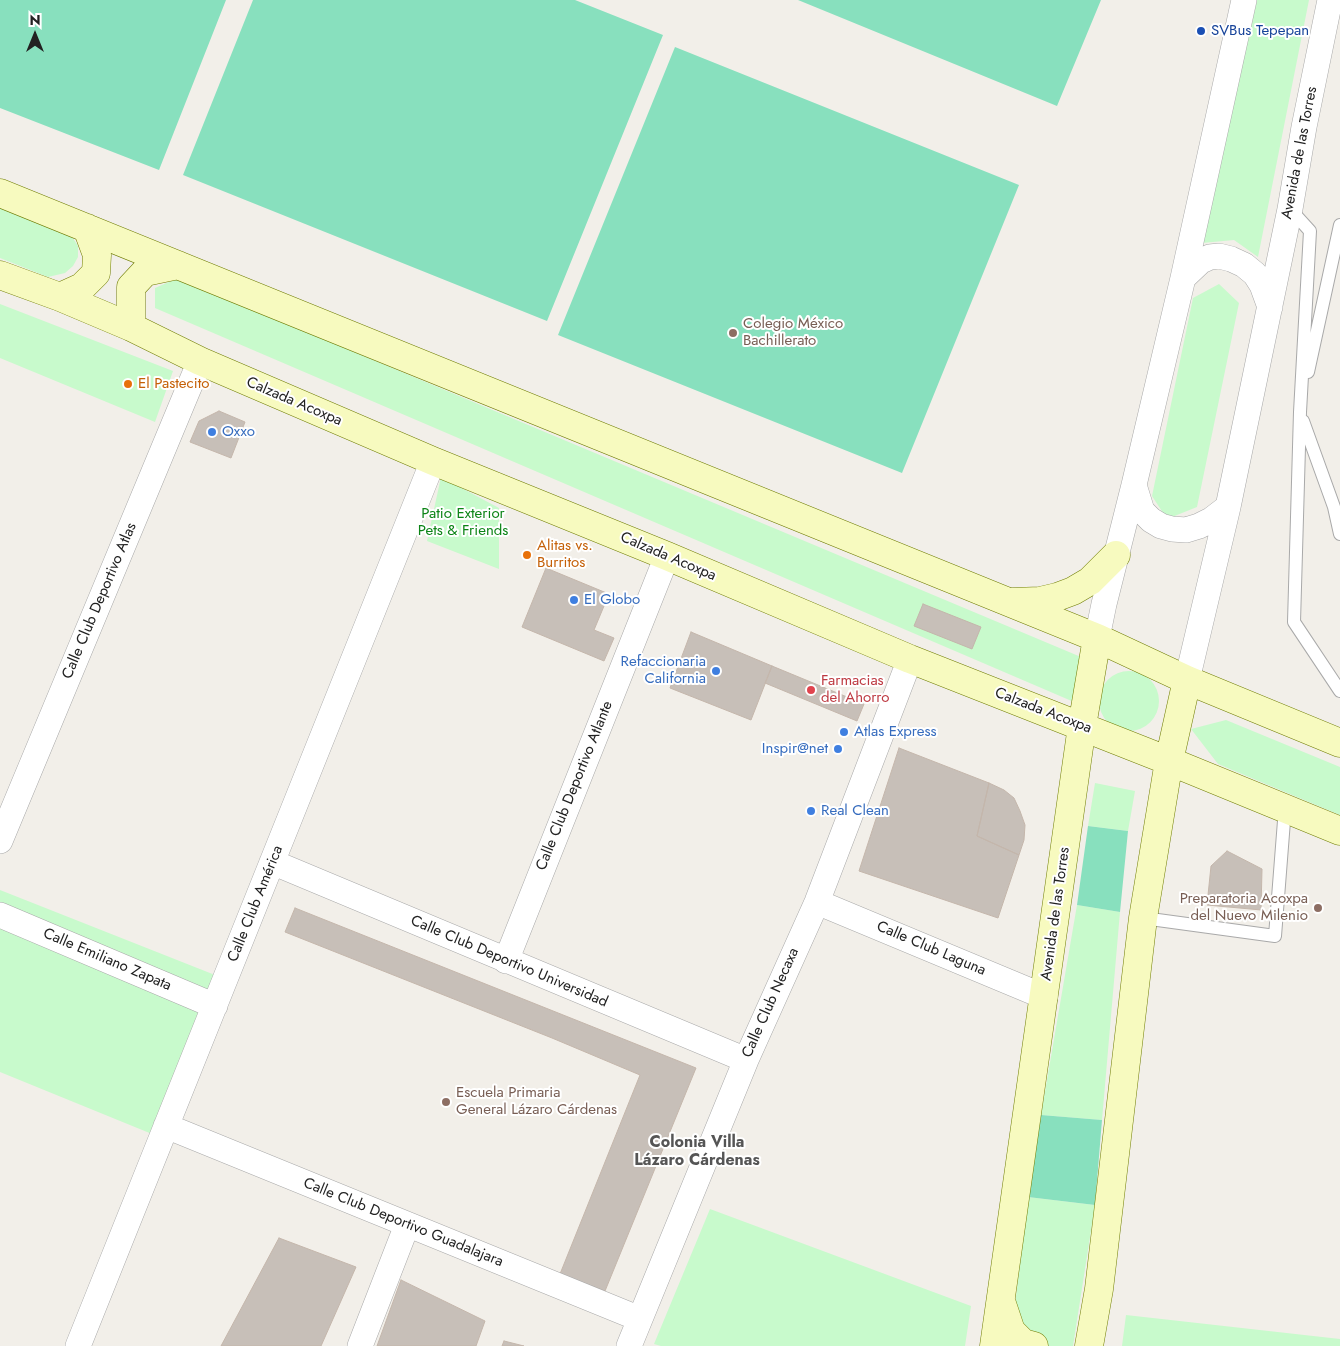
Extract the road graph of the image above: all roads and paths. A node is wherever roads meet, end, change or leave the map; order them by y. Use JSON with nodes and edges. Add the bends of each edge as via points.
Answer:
{"nodes":[{"id":1,"x":1244,"y":0,"type":"edge"},
{"id":2,"x":1330,"y":0,"type":"edge"},
{"id":3,"x":0,"y":193,"type":"edge"},
{"id":4,"x":1290,"y":209,"type":"junction"},
{"id":5,"x":1340,"y":225,"type":"edge"},
{"id":6,"x":87,"y":228,"type":"junction"},
{"id":7,"x":178,"y":265,"type":"junction"},
{"id":8,"x":0,"y":275,"type":"edge"},
{"id":9,"x":1183,"y":278,"type":"junction"},
{"id":10,"x":60,"y":297,"type":"junction"},
{"id":11,"x":1270,"y":307,"type":"junction"},
{"id":12,"x":130,"y":327,"type":"junction"},
{"id":13,"x":200,"y":361,"type":"junction"},
{"id":14,"x":1300,"y":412,"type":"junction"},
{"id":15,"x":433,"y":461,"type":"junction"},
{"id":16,"x":1134,"y":485,"type":"junction"},
{"id":17,"x":1228,"y":507,"type":"junction"},
{"id":18,"x":1340,"y":534,"type":"edge"},
{"id":19,"x":1116,"y":554,"type":"junction"},
{"id":20,"x":667,"y":556,"type":"junction"},
{"id":21,"x":1006,"y":602,"type":"junction"},
{"id":22,"x":1097,"y":638,"type":"junction"},
{"id":23,"x":910,"y":659,"type":"junction"},
{"id":24,"x":1187,"y":680,"type":"junction"},
{"id":25,"x":1340,"y":691,"type":"edge"},
{"id":26,"x":1082,"y":726,"type":"junction"},
{"id":27,"x":1340,"y":743,"type":"edge"},
{"id":28,"x":1169,"y":761,"type":"junction"},
{"id":29,"x":1285,"y":808,"type":"junction"},
{"id":30,"x":1340,"y":831,"type":"edge"},
{"id":31,"x":0,"y":841,"type":"edge"},
{"id":32,"x":272,"y":862,"type":"junction"},
{"id":33,"x":817,"y":902,"type":"junction"},
{"id":34,"x":0,"y":914,"type":"edge"},
{"id":35,"x":1143,"y":918,"type":"junction"},
{"id":36,"x":506,"y":961,"type":"junction"},
{"id":37,"x":1045,"y":997,"type":"junction"},
{"id":38,"x":214,"y":1006,"type":"junction"},
{"id":39,"x":746,"y":1060,"type":"junction"},
{"id":40,"x":166,"y":1126,"type":"junction"},
{"id":41,"x":407,"y":1225,"type":"junction"},
{"id":42,"x":1001,"y":1299,"type":"junction"},
{"id":43,"x":640,"y":1319,"type":"junction"},
{"id":44,"x":1092,"y":1334,"type":"edge"},
{"id":45,"x":78,"y":1346,"type":"edge"},
{"id":46,"x":360,"y":1346,"type":"edge"},
{"id":47,"x":629,"y":1346,"type":"edge"},
{"id":48,"x":994,"y":1346,"type":"edge"},
{"id":49,"x":1034,"y":1346,"type":"edge"},
{"id":50,"x":1069,"y":1346,"type":"edge"}],
"edges":[{"from":1,"to":9,"type":"street","name":"Avenida de las Torres"},
{"from":2,"to":4,"type":"street","name":"Avenida de las Torres"},
{"from":3,"to":6,"type":"main road"},
{"from":4,"to":11,"type":"street","name":"Avenida de las Torres"},
{"from":4,"to":14,"type":"lane","via":[[1310,230]]},
{"from":5,"to":14,"type":"lane"},
{"from":6,"to":7,"type":"main road"},
{"from":6,"to":10,"type":"main road","via":[[97,255],[96,273],[82,287]]},
{"from":7,"to":12,"type":"main road","via":[[145,272],[131,287]]},
{"from":7,"to":21,"type":"main road"},
{"from":8,"to":10,"type":"main road","name":"Calzada Acoxpa"},
{"from":9,"to":11,"type":"street","via":[[1210,257],[1232,259],[1255,274]]},
{"from":9,"to":16,"type":"street","name":"Avenida de las Torres"},
{"from":10,"to":12,"type":"main road","name":"Calzada Acoxpa"},
{"from":11,"to":17,"type":"street","name":"Avenida de las Torres"},
{"from":12,"to":13,"type":"main road","name":"Calzada Acoxpa"},
{"from":13,"to":15,"type":"main road","name":"Calzada Acoxpa"},
{"from":13,"to":31,"type":"street","name":"Calle Club Deportivo Atlas"},
{"from":14,"to":18,"type":"lane","via":[[1334,507]]},
{"from":14,"to":25,"type":"lane","via":[[1294,622]]},
{"from":15,"to":20,"type":"main road","name":"Calzada Acoxpa"},
{"from":15,"to":32,"type":"street","name":"Calle Club América"},
{"from":16,"to":17,"type":"street","via":[[1142,511],[1150,520],[1172,529],[1186,530],[1199,526]]},
{"from":16,"to":19,"type":"street","name":"Avenida de las Torres"},
{"from":17,"to":24,"type":"street","name":"Avenida de las Torres"},
{"from":19,"to":21,"type":"main road","via":[[1090,581],[1073,591],[1040,601]]},
{"from":19,"to":22,"type":"street","name":"Avenida de las Torres"},
{"from":20,"to":23,"type":"main road","name":"Calzada Acoxpa"},
{"from":20,"to":36,"type":"street","name":"Calle Club Deportivo Atlante"},
{"from":21,"to":22,"type":"main road"},
{"from":22,"to":24,"type":"main road"},
{"from":22,"to":26,"type":"main road","name":"Avenida de las Torres"},
{"from":23,"to":26,"type":"main road","name":"Calzada Acoxpa"},
{"from":23,"to":33,"type":"street","name":"Calle Club Necaxa"},
{"from":24,"to":27,"type":"main road"},
{"from":24,"to":28,"type":"main road"},
{"from":26,"to":28,"type":"main road","name":"Calzada Acoxpa"},
{"from":26,"to":37,"type":"main road","name":"Avenida de las Torres"},
{"from":28,"to":29,"type":"main road","name":"Calzada Acoxpa"},
{"from":28,"to":35,"type":"main road"},
{"from":29,"to":30,"type":"main road","name":"Calzada Acoxpa"},
{"from":29,"to":35,"type":"lane","via":[[1275,936]]},
{"from":32,"to":36,"type":"street","name":"Calle Club Deportivo Universidad"},
{"from":32,"to":38,"type":"street","name":"Calle Club América"},
{"from":33,"to":37,"type":"street","name":"Calle Club Laguna"},
{"from":33,"to":39,"type":"street","name":"Calle Club Necaxa"},
{"from":34,"to":38,"type":"street","name":"Calle Emiliano Zapata"},
{"from":35,"to":44,"type":"main road"},
{"from":36,"to":39,"type":"street","name":"Calle Club Deportivo Universidad"},
{"from":37,"to":42,"type":"main road","name":"Avenida de las Torres"},
{"from":38,"to":40,"type":"street","name":"Calle Club América"},
{"from":39,"to":43,"type":"street","name":"Calle Club Necaxa"},
{"from":40,"to":41,"type":"street","name":"Calle Club Deportivo Guadalajara"},
{"from":40,"to":45,"type":"street","name":"Calle Club América"},
{"from":41,"to":43,"type":"street","name":"Calle Club Deportivo Guadalajara"},
{"from":41,"to":46,"type":"street"},
{"from":42,"to":48,"type":"main road","name":"Avenida de las Torres"},
{"from":42,"to":49,"type":"main road","via":[[1011,1331],[1023,1343]]},
{"from":43,"to":47,"type":"street","name":"Calle Club Necaxa"},
{"from":44,"to":50,"type":"main road"}]}
